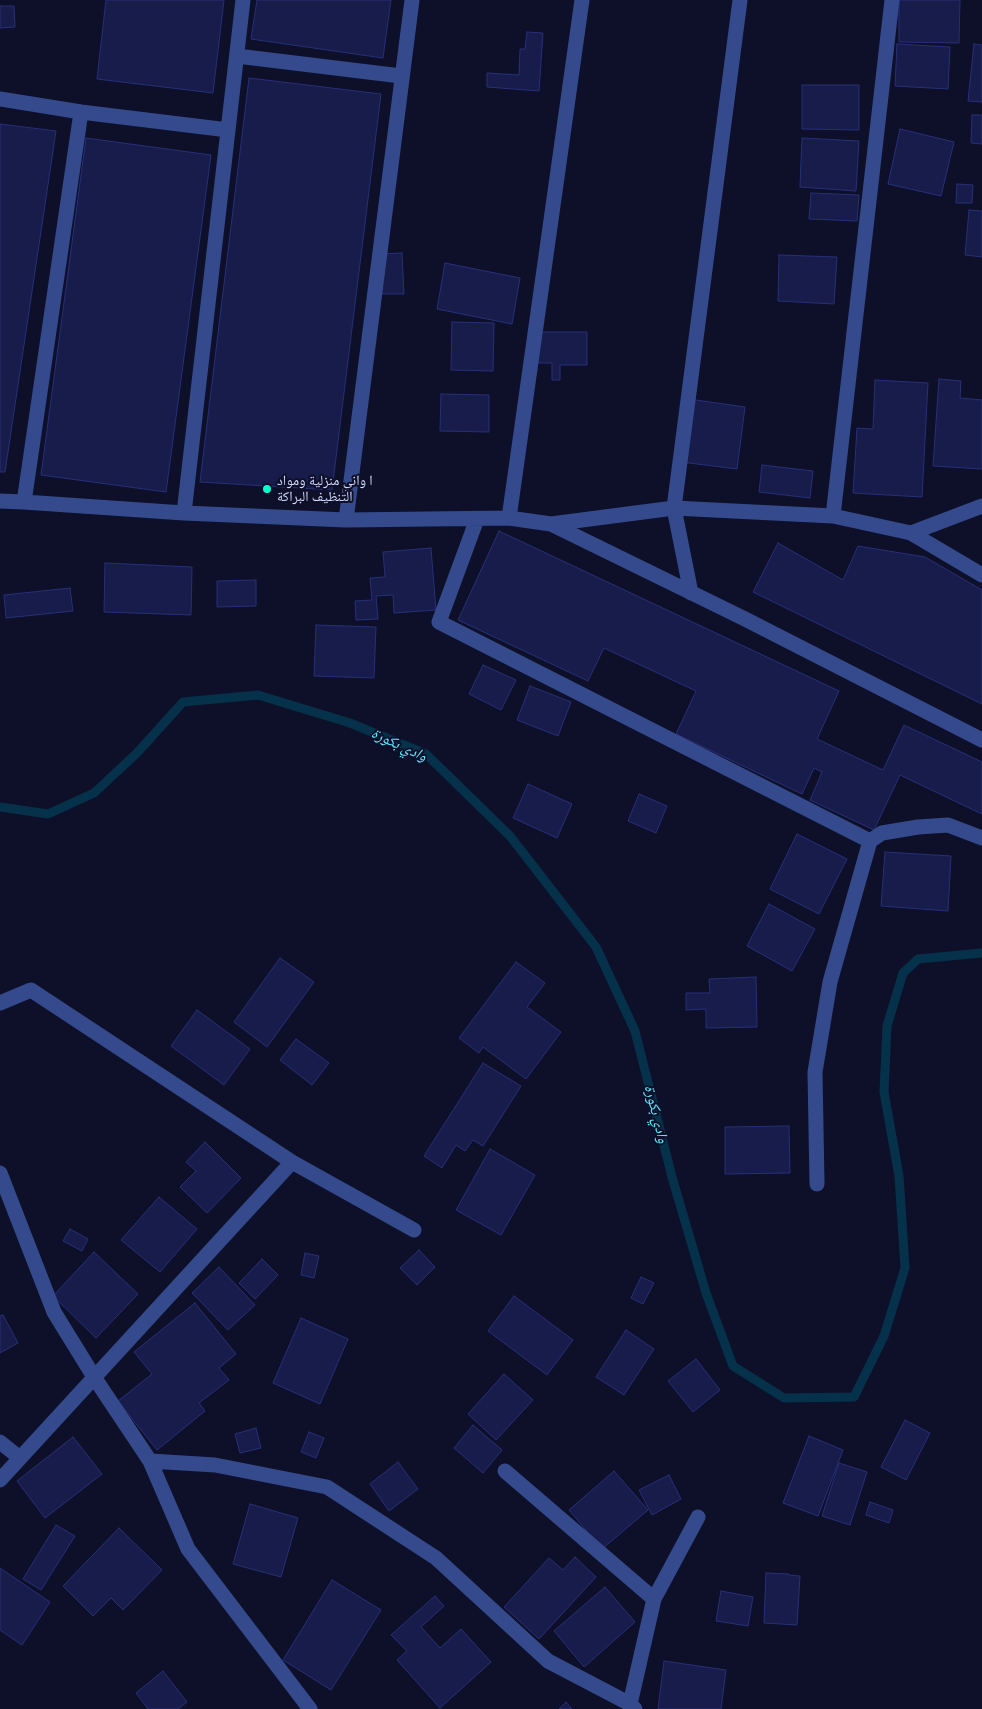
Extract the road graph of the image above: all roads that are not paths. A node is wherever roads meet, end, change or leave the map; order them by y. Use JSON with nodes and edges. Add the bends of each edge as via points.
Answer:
{"nodes":[{"id":1,"x":243,"y":0,"type":"edge"},
{"id":2,"x":412,"y":0,"type":"edge"},
{"id":3,"x":582,"y":0,"type":"edge"},
{"id":4,"x":740,"y":0,"type":"edge"},
{"id":5,"x":892,"y":0,"type":"edge"},
{"id":6,"x":236,"y":56,"type":"junction"},
{"id":7,"x":401,"y":76,"type":"junction"},
{"id":8,"x":0,"y":99,"type":"edge"},
{"id":9,"x":81,"y":112,"type":"junction"},
{"id":10,"x":228,"y":130,"type":"junction"},
{"id":11,"x":0,"y":501,"type":"edge"},
{"id":12,"x":24,"y":502,"type":"junction"},
{"id":13,"x":982,"y":506,"type":"edge"},
{"id":14,"x":674,"y":508,"type":"junction"},
{"id":15,"x":184,"y":513,"type":"junction"},
{"id":16,"x":833,"y":516,"type":"junction"},
{"id":17,"x":510,"y":518,"type":"junction"},
{"id":18,"x":477,"y":519,"type":"junction"},
{"id":19,"x":346,"y":520,"type":"junction"},
{"id":20,"x":551,"y":524,"type":"junction"},
{"id":21,"x":911,"y":534,"type":"junction"},
{"id":22,"x":982,"y":575,"type":"edge"},
{"id":23,"x":691,"y":593,"type":"junction"},
{"id":24,"x":982,"y":740,"type":"edge"},
{"id":25,"x":982,"y":838,"type":"edge"},
{"id":26,"x":870,"y":841,"type":"junction"},
{"id":27,"x":0,"y":1003,"type":"edge"},
{"id":28,"x":292,"y":1162,"type":"junction"},
{"id":29,"x":0,"y":1173,"type":"edge"},
{"id":30,"x":817,"y":1184,"type":"dead end"},
{"id":31,"x":414,"y":1230,"type":"dead end"},
{"id":32,"x":94,"y":1377,"type":"junction"},
{"id":33,"x":0,"y":1442,"type":"edge"},
{"id":34,"x":20,"y":1458,"type":"junction"},
{"id":35,"x":150,"y":1461,"type":"junction"},
{"id":36,"x":506,"y":1471,"type":"dead end"},
{"id":37,"x":0,"y":1480,"type":"edge"},
{"id":38,"x":698,"y":1517,"type":"dead end"},
{"id":39,"x":654,"y":1599,"type":"junction"},
{"id":40,"x":632,"y":1707,"type":"edge"},
{"id":41,"x":310,"y":1709,"type":"edge"}],
"edges":[{"from":1,"to":6,"type":"street"},
{"from":2,"to":7,"type":"street"},
{"from":3,"to":17,"type":"street"},
{"from":4,"to":14,"type":"street"},
{"from":5,"to":16,"type":"street"},
{"from":6,"to":7,"type":"street"},
{"from":6,"to":10,"type":"street"},
{"from":7,"to":19,"type":"street"},
{"from":8,"to":9,"type":"street"},
{"from":9,"to":10,"type":"street"},
{"from":9,"to":12,"type":"street"},
{"from":10,"to":15,"type":"street"},
{"from":11,"to":12,"type":"street"},
{"from":12,"to":15,"type":"street"},
{"from":13,"to":21,"type":"street"},
{"from":14,"to":16,"type":"street"},
{"from":14,"to":20,"type":"street"},
{"from":14,"to":23,"type":"street"},
{"from":15,"to":19,"type":"street"},
{"from":16,"to":21,"type":"street"},
{"from":17,"to":18,"type":"street"},
{"from":17,"to":20,"type":"street"},
{"from":18,"to":19,"type":"street"},
{"from":18,"to":26,"type":"street","via":[[439,622]]},
{"from":20,"to":23,"type":"street"},
{"from":21,"to":22,"type":"street"},
{"from":23,"to":24,"type":"street"},
{"from":25,"to":26,"type":"street","via":[[948,825],[889,831]]},
{"from":26,"to":30,"type":"street","via":[[830,982],[815,1072]]},
{"from":27,"to":28,"type":"street","via":[[31,990]]},
{"from":28,"to":31,"type":"street"},
{"from":28,"to":32,"type":"street"},
{"from":29,"to":32,"type":"street","via":[[54,1312]]},
{"from":32,"to":34,"type":"street"},
{"from":32,"to":35,"type":"street"},
{"from":33,"to":34,"type":"street"},
{"from":34,"to":37,"type":"street"},
{"from":35,"to":40,"type":"street","via":[[215,1465],[327,1487],[436,1558],[548,1661]]},
{"from":35,"to":41,"type":"street","via":[[188,1549]]},
{"from":36,"to":39,"type":"street"},
{"from":38,"to":39,"type":"street"},
{"from":39,"to":40,"type":"street"}]}
